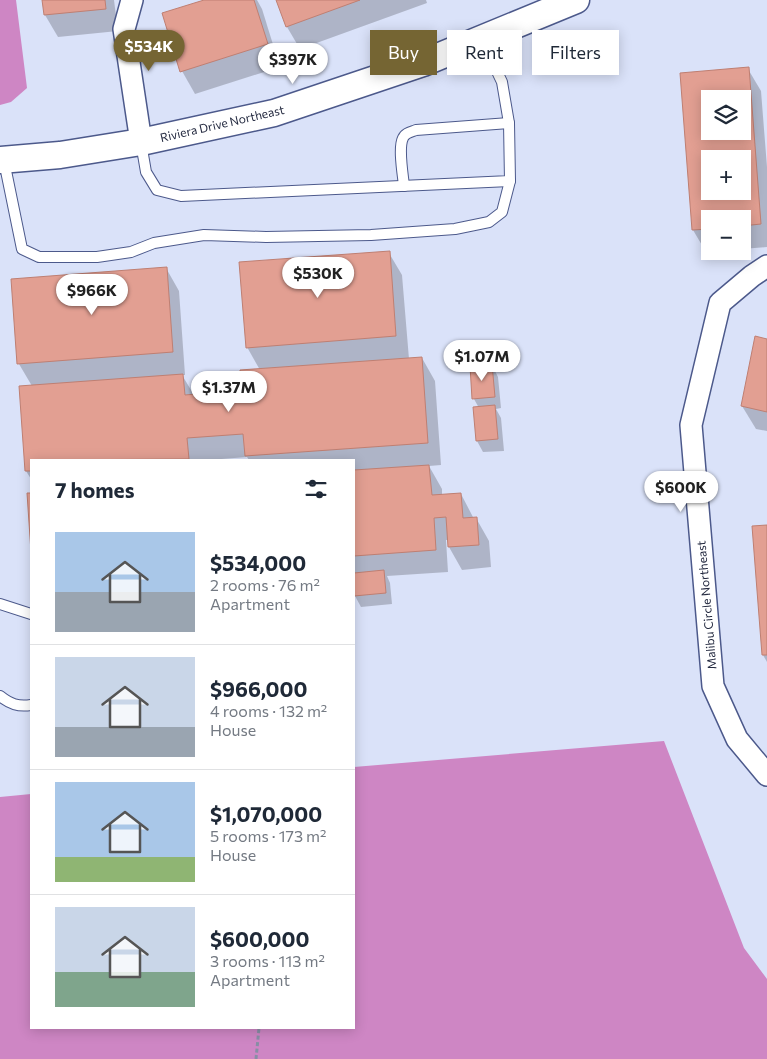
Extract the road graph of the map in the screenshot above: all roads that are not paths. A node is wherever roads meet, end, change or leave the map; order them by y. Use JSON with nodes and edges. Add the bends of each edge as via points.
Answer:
{"nodes":[{"id":1,"x":132,"y":0,"type":"edge"},
{"id":2,"x":576,"y":0,"type":"edge"},
{"id":3,"x":502,"y":30,"type":"edge"},
{"id":4,"x":447,"y":53,"type":"edge"},
{"id":5,"x":499,"y":75,"type":"edge"},
{"id":6,"x":509,"y":123,"type":"junction"},
{"id":7,"x":141,"y":142,"type":"junction"},
{"id":8,"x":2,"y":160,"type":"edge"},
{"id":9,"x":510,"y":181,"type":"junction"},
{"id":10,"x":404,"y":186,"type":"junction"},
{"id":11,"x":767,"y":266,"type":"edge"},
{"id":12,"x":0,"y":604,"type":"edge"},
{"id":13,"x":30,"y":614,"type":"edge"},
{"id":14,"x":0,"y":696,"type":"edge"},
{"id":15,"x":30,"y":705,"type":"edge"},
{"id":16,"x":767,"y":775,"type":"edge"}],
"edges":[{"from":1,"to":7,"type":"street","via":[[124,29]]},
{"from":2,"to":3,"type":"street","name":"Riviera Drive Northeast"},
{"from":4,"to":7,"type":"street","name":"Riviera Drive Northeast","via":[[274,113]]},
{"from":5,"to":6,"type":"lane"},
{"from":6,"to":9,"type":"lane"},
{"from":6,"to":10,"type":"lane","via":[[408,133],[402,146]]},
{"from":7,"to":8,"type":"street","name":"Riviera Drive Northeast"},
{"from":7,"to":10,"type":"lane","via":[[146,172],[157,190],[182,196]]},
{"from":8,"to":9,"type":"lane","via":[[22,249],[39,257],[97,257],[204,235],[361,235],[455,229],[489,222],[502,212]]},
{"from":9,"to":10,"type":"lane"},
{"from":11,"to":16,"type":"street","name":"Malibu Circle Northeast","via":[[720,303],[691,425],[713,686],[737,740]]},
{"from":12,"to":13,"type":"lane"},
{"from":14,"to":15,"type":"lane","via":[[9,704]]}]}
